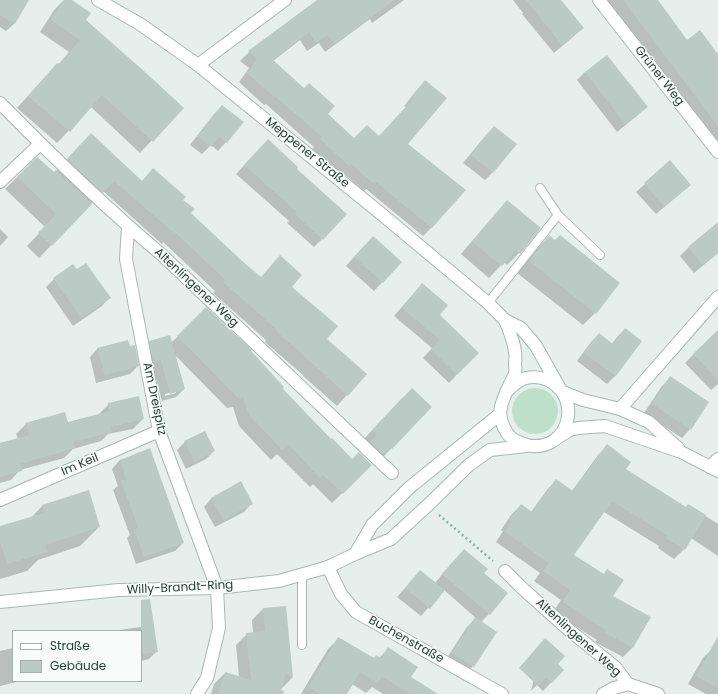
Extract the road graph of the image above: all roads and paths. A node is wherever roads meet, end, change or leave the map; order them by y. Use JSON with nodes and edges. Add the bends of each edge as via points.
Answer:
{"nodes":[{"id":1,"x":98,"y":0,"type":"edge"},
{"id":2,"x":285,"y":0,"type":"edge"},
{"id":3,"x":599,"y":0,"type":"edge"},
{"id":4,"x":198,"y":64,"type":"junction"},
{"id":5,"x":0,"y":103,"type":"edge"},
{"id":6,"x":40,"y":144,"type":"junction"},
{"id":7,"x":718,"y":152,"type":"edge"},
{"id":8,"x":0,"y":182,"type":"edge"},
{"id":9,"x":540,"y":188,"type":"dead end"},
{"id":10,"x":558,"y":215,"type":"junction"},
{"id":11,"x":128,"y":227,"type":"junction"},
{"id":12,"x":600,"y":255,"type":"dead end"},
{"id":13,"x":718,"y":297,"type":"edge"},
{"id":14,"x":488,"y":303,"type":"junction"},
{"id":15,"x":506,"y":320,"type":"junction"},
{"id":16,"x":561,"y":389,"type":"junction"},
{"id":17,"x":506,"y":392,"type":"junction"},
{"id":18,"x":620,"y":409,"type":"junction"},
{"id":19,"x":500,"y":414,"type":"junction"},
{"id":20,"x":159,"y":431,"type":"junction"},
{"id":21,"x":557,"y":438,"type":"junction"},
{"id":22,"x":527,"y":446,"type":"junction"},
{"id":23,"x":681,"y":452,"type":"junction"},
{"id":24,"x":715,"y":466,"type":"edge"},
{"id":25,"x":392,"y":473,"type":"dead end"},
{"id":26,"x":0,"y":500,"type":"edge"},
{"id":27,"x":435,"y":512,"type":"dead end"},
{"id":28,"x":355,"y":554,"type":"junction"},
{"id":29,"x":328,"y":567,"type":"junction"},
{"id":30,"x":504,"y":571,"type":"joint"},
{"id":31,"x":302,"y":575,"type":"junction"},
{"id":32,"x":218,"y":588,"type":"junction"},
{"id":33,"x":0,"y":602,"type":"edge"},
{"id":34,"x":302,"y":645,"type":"dead end"},
{"id":35,"x":628,"y":684,"type":"junction"},
{"id":36,"x":197,"y":694,"type":"edge"},
{"id":37,"x":502,"y":694,"type":"edge"},
{"id":38,"x":603,"y":694,"type":"edge"},
{"id":39,"x":658,"y":694,"type":"edge"}],
"edges":[{"from":1,"to":4,"type":"street","name":"Meppener Straße","via":[[140,24]]},
{"from":2,"to":4,"type":"street"},
{"from":3,"to":7,"type":"street","name":"Grüner Weg"},
{"from":4,"to":14,"type":"street","name":"Meppener Straße"},
{"from":5,"to":6,"type":"street","name":"Altenlingener Weg"},
{"from":6,"to":8,"type":"street"},
{"from":6,"to":11,"type":"street","name":"Altenlingener Weg"},
{"from":9,"to":10,"type":"lane"},
{"from":10,"to":12,"type":"lane"},
{"from":10,"to":14,"type":"lane"},
{"from":11,"to":20,"type":"street","name":"Am Dreispitz","via":[[126,260]]},
{"from":11,"to":25,"type":"street","name":"Altenlingener Weg","via":[[162,255]]},
{"from":13,"to":18,"type":"street"},
{"from":14,"to":15,"type":"street","name":"Meppener Straße"},
{"from":15,"to":16,"type":"street","name":"Meppener Straße","via":[[521,328],[536,346]]},
{"from":15,"to":17,"type":"street","via":[[515,353],[515,374]]},
{"from":16,"to":17,"type":"street","via":[[549,380],[537,377],[515,383]]},
{"from":16,"to":18,"type":"street","via":[[583,400]]},
{"from":16,"to":21,"type":"street","via":[[569,411],[564,430]]},
{"from":17,"to":19,"type":"street"},
{"from":18,"to":23,"type":"street","via":[[649,422]]},
{"from":19,"to":22,"type":"street","via":[[502,425],[508,435]]},
{"from":19,"to":28,"type":"street","via":[[409,488],[372,525]]},
{"from":20,"to":26,"type":"street","name":"Im Keil"},
{"from":20,"to":32,"type":"street","name":"Am Dreispitz"},
{"from":21,"to":22,"type":"street","via":[[543,446]]},
{"from":21,"to":23,"type":"street","via":[[570,430],[605,426]]},
{"from":22,"to":28,"type":"street","name":"Willy-Brandt-Ring","via":[[490,450],[469,465],[391,539]]},
{"from":23,"to":24,"type":"street"},
{"from":27,"to":30,"type":"path"},
{"from":28,"to":29,"type":"street","name":"Willy-Brandt-Ring"},
{"from":29,"to":31,"type":"street","name":"Willy-Brandt-Ring"},
{"from":29,"to":37,"type":"street","name":"Buchenstraße","via":[[341,594],[356,612]]},
{"from":30,"to":35,"type":"street","name":"Altenlingener Weg","via":[[569,630],[615,667]]},
{"from":31,"to":32,"type":"street","name":"Willy-Brandt-Ring","via":[[279,581]]},
{"from":31,"to":34,"type":"lane"},
{"from":32,"to":33,"type":"street","name":"Willy-Brandt-Ring","via":[[119,590]]},
{"from":32,"to":36,"type":"street","name":"Am Dreispitz","via":[[219,628],[207,678]]},
{"from":35,"to":38,"type":"street"},
{"from":35,"to":39,"type":"street","name":"Altenlingener Weg"}]}
